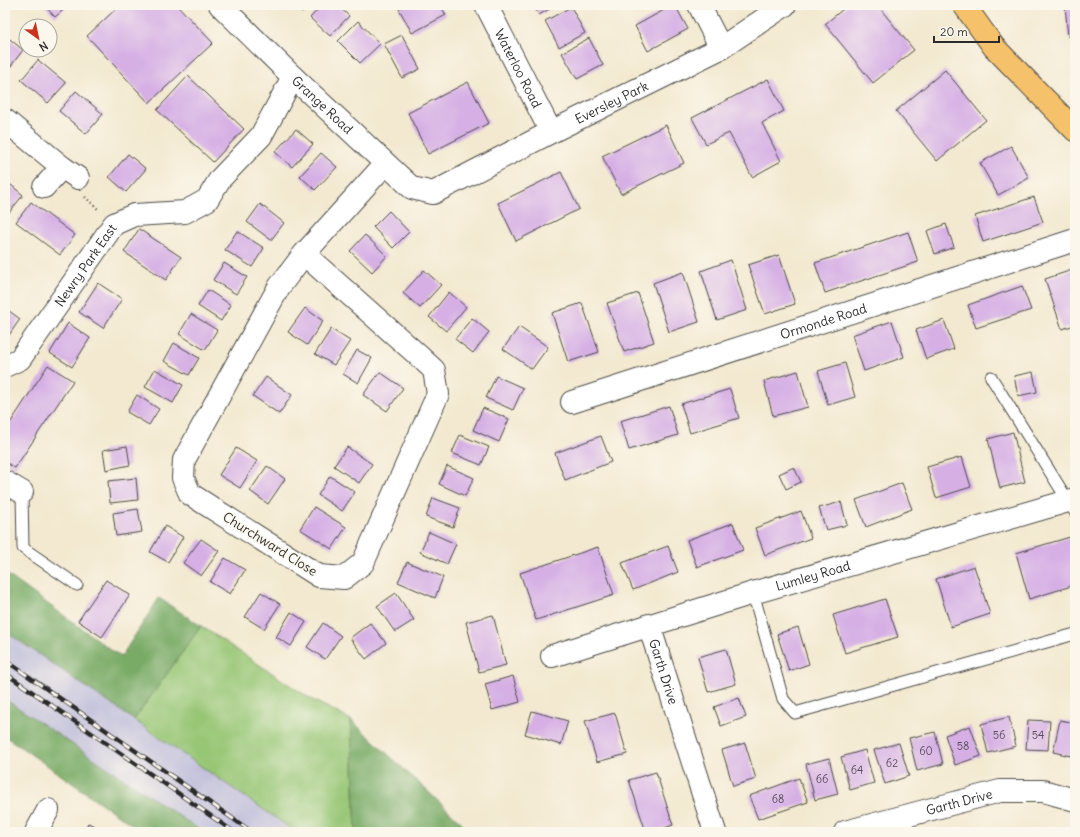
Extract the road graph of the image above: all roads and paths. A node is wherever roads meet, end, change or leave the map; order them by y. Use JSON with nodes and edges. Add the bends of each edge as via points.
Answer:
{"nodes":[{"id":1,"x":220,"y":5,"type":"edge"},
{"id":2,"x":486,"y":5,"type":"edge"},
{"id":3,"x":699,"y":5,"type":"edge"},
{"id":4,"x":785,"y":5,"type":"edge"},
{"id":5,"x":964,"y":5,"type":"edge"},
{"id":6,"x":721,"y":48,"type":"junction"},
{"id":7,"x":293,"y":77,"type":"junction"},
{"id":8,"x":5,"y":120,"type":"edge"},
{"id":9,"x":1075,"y":130,"type":"edge"},
{"id":10,"x":551,"y":132,"type":"junction"},
{"id":11,"x":385,"y":164,"type":"junction"},
{"id":12,"x":70,"y":173,"type":"junction"},
{"id":13,"x":44,"y":187,"type":"dead end"},
{"id":14,"x":433,"y":193,"type":"joint"},
{"id":15,"x":114,"y":224,"type":"junction"},
{"id":16,"x":1075,"y":240,"type":"edge"},
{"id":17,"x":304,"y":254,"type":"junction"},
{"id":18,"x":5,"y":366,"type":"edge"},
{"id":19,"x":991,"y":377,"type":"dead end"},
{"id":20,"x":572,"y":402,"type":"dead end"},
{"id":21,"x":14,"y":487,"type":"edge"},
{"id":22,"x":1073,"y":504,"type":"edge"},
{"id":23,"x":78,"y":585,"type":"dead end"},
{"id":24,"x":753,"y":593,"type":"junction"},
{"id":25,"x":650,"y":625,"type":"junction"},
{"id":26,"x":1075,"y":634,"type":"edge"},
{"id":27,"x":552,"y":656,"type":"dead end"},
{"id":28,"x":1075,"y":800,"type":"edge"},
{"id":29,"x":48,"y":810,"type":"dead end"},
{"id":30,"x":36,"y":832,"type":"edge"},
{"id":31,"x":715,"y":832,"type":"edge"},
{"id":32,"x":845,"y":832,"type":"edge"}],
"edges":[{"from":1,"to":7,"type":"street","name":"Grange Road"},
{"from":2,"to":10,"type":"street","name":"Waterloo Road"},
{"from":3,"to":6,"type":"street"},
{"from":4,"to":6,"type":"street","name":"Eversley Park"},
{"from":5,"to":9,"type":"highway","via":[[994,47]]},
{"from":6,"to":10,"type":"street","name":"Eversley Park"},
{"from":7,"to":11,"type":"street","name":"Grange Road"},
{"from":7,"to":15,"type":"street","name":"Newry Park East","via":[[261,136],[220,179],[207,200],[185,212],[134,215]]},
{"from":8,"to":12,"type":"street"},
{"from":10,"to":14,"type":"street","name":"Eversley Park"},
{"from":11,"to":14,"type":"street","name":"Grange Road","via":[[412,188]]},
{"from":11,"to":17,"type":"street","name":"Churchward Close"},
{"from":12,"to":13,"type":"street"},
{"from":12,"to":15,"type":"path","via":[[79,193]]},
{"from":15,"to":18,"type":"street","name":"Newry Park East","via":[[20,359]]},
{"from":16,"to":20,"type":"street","name":"Ormonde Road"},
{"from":17,"to":17,"type":"street","name":"Churchward Close","via":[[279,287],[184,460],[182,478],[190,494],[319,576],[344,578],[363,563],[438,394],[434,370]]},
{"from":19,"to":22,"type":"lane"},
{"from":21,"to":23,"type":"lane","via":[[23,548]]},
{"from":22,"to":24,"type":"street","name":"Lumley Road"},
{"from":24,"to":25,"type":"street","name":"Lumley Road"},
{"from":24,"to":26,"type":"lane","via":[[783,699],[795,713]]},
{"from":25,"to":27,"type":"street","name":"Lumley Road"},
{"from":25,"to":31,"type":"street","name":"Garth Drive"},
{"from":28,"to":32,"type":"street","name":"Garth Drive","via":[[1042,792],[1000,791]]},
{"from":29,"to":30,"type":"street"}]}
